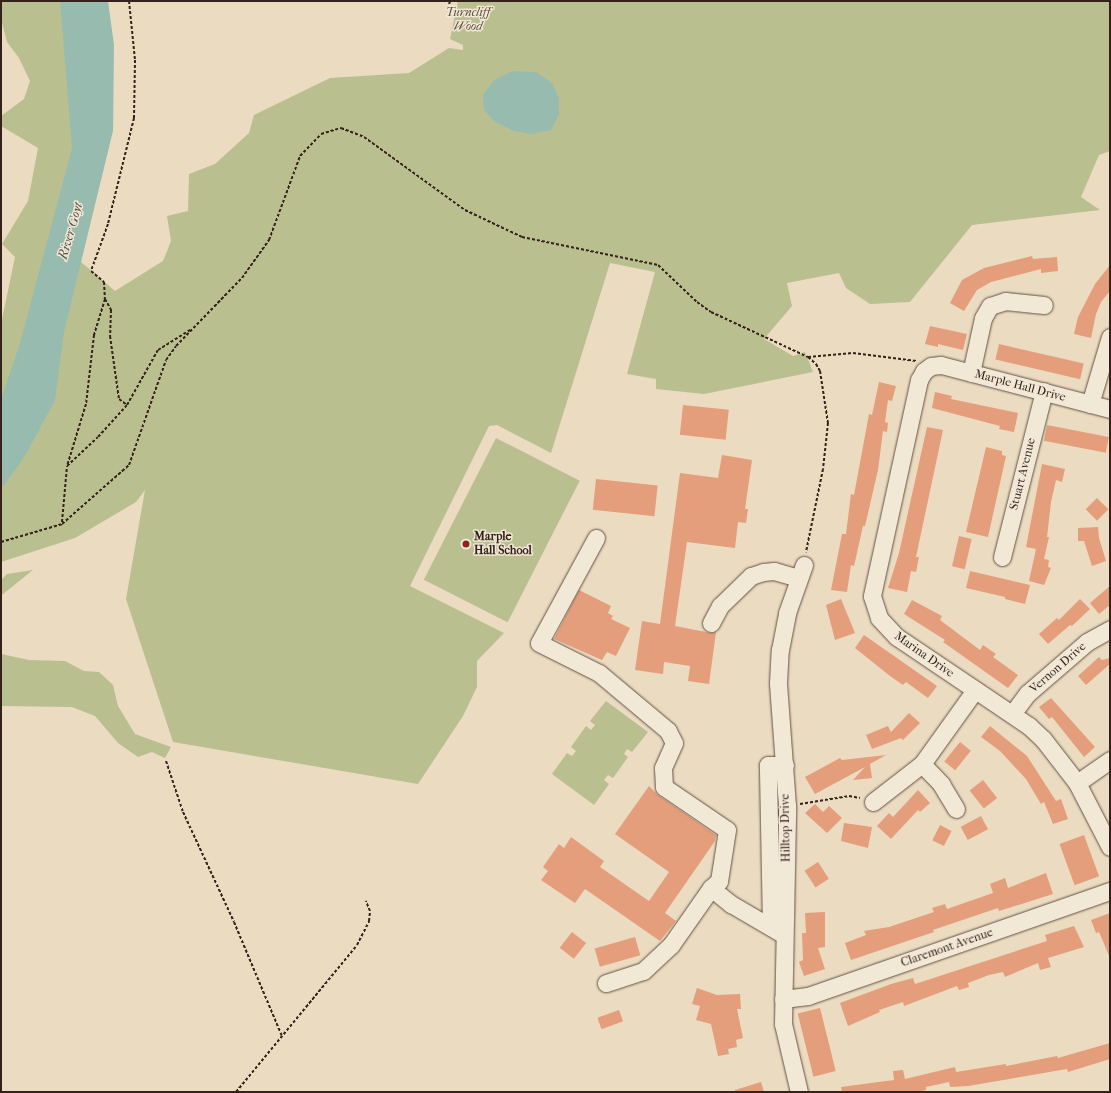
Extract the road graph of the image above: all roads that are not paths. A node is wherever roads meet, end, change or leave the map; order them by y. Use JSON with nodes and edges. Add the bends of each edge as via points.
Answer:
{"nodes":[{"id":1,"x":1040,"y":308,"type":"dead end"},
{"id":2,"x":1110,"y":338,"type":"edge"},
{"id":3,"x":931,"y":366,"type":"joint"},
{"id":4,"x":971,"y":373,"type":"junction"},
{"id":5,"x":1044,"y":391,"type":"junction"},
{"id":6,"x":1090,"y":404,"type":"junction"},
{"id":7,"x":1110,"y":409,"type":"edge"},
{"id":8,"x":596,"y":538,"type":"dead end"},
{"id":9,"x":1002,"y":557,"type":"dead end"},
{"id":10,"x":711,"y":623,"type":"dead end"},
{"id":11,"x":1110,"y":629,"type":"edge"},
{"id":12,"x":975,"y":690,"type":"junction"},
{"id":13,"x":1012,"y":714,"type":"junction"},
{"id":14,"x":1110,"y":760,"type":"edge"},
{"id":15,"x":785,"y":764,"type":"junction"},
{"id":16,"x":922,"y":764,"type":"junction"},
{"id":17,"x":1077,"y":783,"type":"junction"},
{"id":18,"x":870,"y":804,"type":"road end"},
{"id":19,"x":956,"y":809,"type":"dead end"},
{"id":20,"x":1110,"y":847,"type":"edge"},
{"id":21,"x":711,"y":888,"type":"junction"},
{"id":22,"x":1110,"y":891,"type":"edge"},
{"id":23,"x":777,"y":931,"type":"junction"},
{"id":24,"x":606,"y":983,"type":"dead end"},
{"id":25,"x":783,"y":999,"type":"junction"},
{"id":26,"x":799,"y":1092,"type":"edge"}],
"edges":[{"from":1,"to":4,"type":"street","via":[[1005,301],[990,306],[983,318]]},
{"from":2,"to":6,"type":"street"},
{"from":3,"to":4,"type":"street","name":"Marple Hall Drive","via":[[941,365]]},
{"from":3,"to":12,"type":"street","name":"Marina Drive","via":[[919,380],[872,596],[879,618],[887,628]]},
{"from":4,"to":5,"type":"street","name":"Marple Hall Drive"},
{"from":5,"to":6,"type":"street","name":"Marple Hall Drive"},
{"from":5,"to":9,"type":"street","name":"Stuart Avenue"},
{"from":6,"to":7,"type":"street","name":"Marple Hall Drive"},
{"from":8,"to":21,"type":"street","via":[[539,643],[603,675],[672,736],[673,748],[662,775],[664,787],[727,830],[719,880]]},
{"from":10,"to":15,"type":"street","name":"Hilltop Drive","via":[[720,606],[751,576],[774,571],[801,572],[780,650],[778,683]]},
{"from":11,"to":13,"type":"street","name":"Vernon Drive","via":[[1087,642],[1028,694]]},
{"from":12,"to":13,"type":"street","name":"Marina Drive"},
{"from":12,"to":16,"type":"street"},
{"from":13,"to":17,"type":"street","name":"Marina Drive","via":[[1043,739]]},
{"from":14,"to":17,"type":"street"},
{"from":15,"to":23,"type":"street","name":"Hilltop Drive","via":[[787,901]]},
{"from":15,"to":23,"type":"street","via":[[768,765]]},
{"from":16,"to":18,"type":"street"},
{"from":16,"to":19,"type":"street","via":[[941,784]]},
{"from":17,"to":20,"type":"street","name":"Marina Drive"},
{"from":21,"to":23,"type":"street","via":[[731,904]]},
{"from":21,"to":24,"type":"street","via":[[671,945],[643,971]]},
{"from":22,"to":25,"type":"street","name":"Claremont Avenue","via":[[808,996]]},
{"from":23,"to":25,"type":"street","name":"Hilltop Drive"},
{"from":25,"to":26,"type":"street","name":"Hilltop Drive","via":[[788,1051]]}]}
